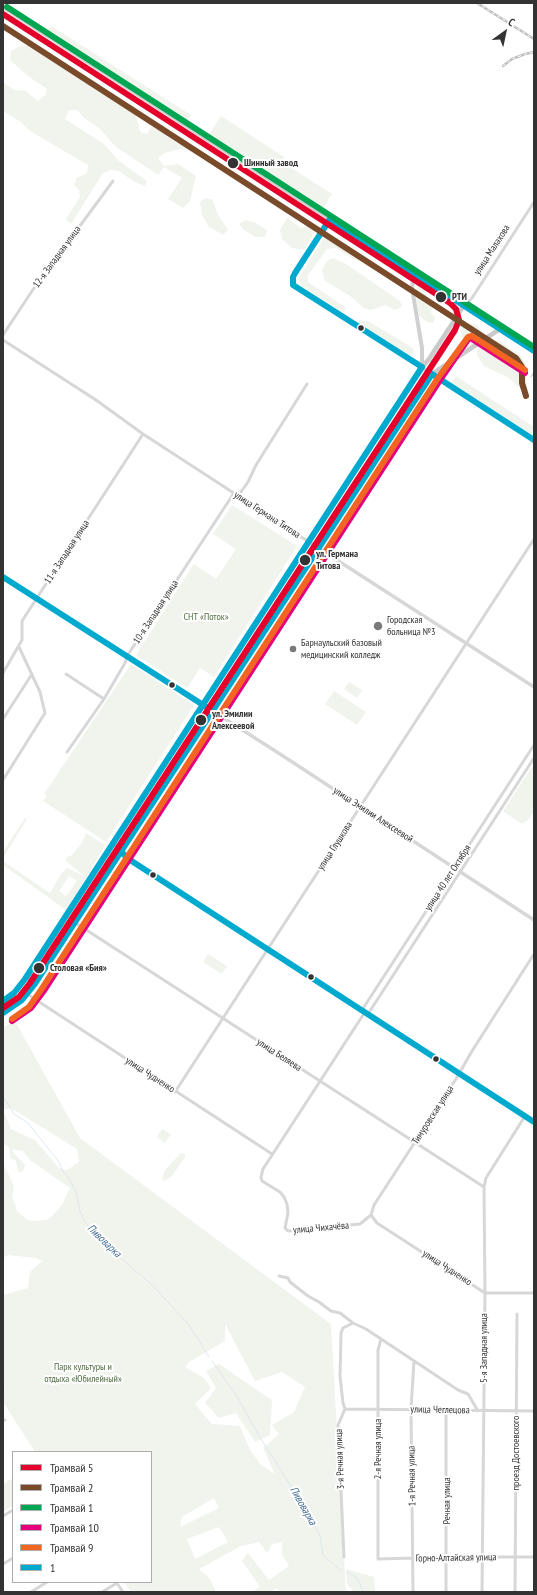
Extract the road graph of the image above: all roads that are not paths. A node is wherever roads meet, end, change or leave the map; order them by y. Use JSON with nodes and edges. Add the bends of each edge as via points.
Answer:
{"nodes":[{"id":1,"x":3,"y":7,"type":"edge"},
{"id":2,"x":113,"y":181,"type":"dead end"},
{"id":3,"x":534,"y":202,"type":"edge"},
{"id":4,"x":330,"y":219,"type":"junction"},
{"id":5,"x":414,"y":273,"type":"junction"},
{"id":6,"x":464,"y":306,"type":"junction"},
{"id":7,"x":500,"y":329,"type":"junction"},
{"id":8,"x":3,"y":335,"type":"edge"},
{"id":9,"x":3,"y":340,"type":"edge"},
{"id":10,"x":534,"y":351,"type":"edge"},
{"id":11,"x":422,"y":367,"type":"junction"},
{"id":12,"x":432,"y":374,"type":"junction"},
{"id":13,"x":307,"y":384,"type":"dead end"},
{"id":14,"x":144,"y":434,"type":"junction"},
{"id":15,"x":534,"y":440,"type":"edge"},
{"id":16,"x":234,"y":493,"type":"junction"},
{"id":17,"x":238,"y":496,"type":"junction"},
{"id":18,"x":534,"y":539,"type":"edge"},
{"id":19,"x":309,"y":542,"type":"junction"},
{"id":20,"x":318,"y":548,"type":"junction"},
{"id":21,"x":3,"y":577,"type":"edge"},
{"id":22,"x":37,"y":599,"type":"junction"},
{"id":23,"x":466,"y":643,"type":"junction"},
{"id":24,"x":19,"y":647,"type":"junction"},
{"id":25,"x":127,"y":656,"type":"junction"},
{"id":26,"x":3,"y":673,"type":"edge"},
{"id":27,"x":32,"y":674,"type":"junction"},
{"id":28,"x":66,"y":674,"type":"dead end"},
{"id":29,"x":534,"y":687,"type":"edge"},
{"id":30,"x":104,"y":699,"type":"junction"},
{"id":31,"x":203,"y":705,"type":"junction"},
{"id":32,"x":212,"y":710,"type":"junction"},
{"id":33,"x":3,"y":719,"type":"edge"},
{"id":34,"x":534,"y":745,"type":"edge"},
{"id":35,"x":67,"y":752,"type":"dead end"},
{"id":36,"x":534,"y":758,"type":"edge"},
{"id":37,"x":3,"y":780,"type":"edge"},
{"id":38,"x":360,"y":807,"type":"junction"},
{"id":39,"x":113,"y":844,"type":"junction"},
{"id":40,"x":121,"y":851,"type":"junction"},
{"id":41,"x":454,"y":868,"type":"junction"},
{"id":42,"x":460,"y":872,"type":"junction"},
{"id":43,"x":534,"y":920,"type":"edge"},
{"id":44,"x":74,"y":922,"type":"junction"},
{"id":45,"x":268,"y":949,"type":"junction"},
{"id":46,"x":534,"y":954,"type":"edge"},
{"id":47,"x":27,"y":994,"type":"junction"},
{"id":48,"x":3,"y":1001,"type":"edge"},
{"id":49,"x":365,"y":1012,"type":"junction"},
{"id":50,"x":3,"y":1013,"type":"edge"},
{"id":51,"x":223,"y":1018,"type":"junction"},
{"id":52,"x":459,"y":1073,"type":"junction"},
{"id":53,"x":320,"y":1081,"type":"junction"},
{"id":54,"x":175,"y":1092,"type":"junction"},
{"id":55,"x":525,"y":1116,"type":"junction"},
{"id":56,"x":534,"y":1122,"type":"edge"},
{"id":57,"x":415,"y":1143,"type":"junction"},
{"id":58,"x":272,"y":1154,"type":"junction"},
{"id":59,"x":261,"y":1177,"type":"joint"},
{"id":60,"x":484,"y":1187,"type":"junction"},
{"id":61,"x":371,"y":1215,"type":"junction"},
{"id":62,"x":279,"y":1276,"type":"dead end"},
{"id":63,"x":485,"y":1293,"type":"junction"},
{"id":64,"x":534,"y":1293,"type":"edge"},
{"id":65,"x":517,"y":1314,"type":"dead end"},
{"id":66,"x":353,"y":1323,"type":"junction"},
{"id":67,"x":381,"y":1339,"type":"junction"},
{"id":68,"x":414,"y":1361,"type":"junction"},
{"id":69,"x":345,"y":1409,"type":"junction"},
{"id":70,"x":378,"y":1409,"type":"junction"},
{"id":71,"x":411,"y":1409,"type":"junction"},
{"id":72,"x":446,"y":1410,"type":"junction"},
{"id":73,"x":484,"y":1410,"type":"junction"},
{"id":74,"x":478,"y":1411,"type":"junction"},
{"id":75,"x":534,"y":1411,"type":"edge"},
{"id":76,"x":516,"y":1412,"type":"junction"},
{"id":77,"x":12,"y":1511,"type":"edge"},
{"id":78,"x":3,"y":1516,"type":"edge"},
{"id":79,"x":344,"y":1557,"type":"dead end"},
{"id":80,"x":447,"y":1557,"type":"junction"},
{"id":81,"x":482,"y":1557,"type":"junction"},
{"id":82,"x":515,"y":1557,"type":"junction"},
{"id":83,"x":534,"y":1557,"type":"edge"},
{"id":84,"x":413,"y":1558,"type":"junction"},
{"id":85,"x":12,"y":1559,"type":"edge"},
{"id":86,"x":378,"y":1559,"type":"joint"},
{"id":87,"x":3,"y":1564,"type":"edge"},
{"id":88,"x":45,"y":1583,"type":"edge"},
{"id":89,"x":116,"y":1583,"type":"edge"},
{"id":90,"x":118,"y":1583,"type":"edge"},
{"id":91,"x":30,"y":1592,"type":"edge"},
{"id":92,"x":102,"y":1592,"type":"edge"},
{"id":93,"x":123,"y":1592,"type":"edge"},
{"id":94,"x":413,"y":1592,"type":"edge"},
{"id":95,"x":446,"y":1592,"type":"edge"},
{"id":96,"x":482,"y":1592,"type":"edge"},
{"id":97,"x":515,"y":1592,"type":"edge"}],
"edges":[{"from":1,"to":4,"type":"main road"},
{"from":2,"to":8,"type":"street","name":"12-я Западная улица","via":[[34,288]]},
{"from":3,"to":6,"type":"street","name":"улица Малахова","via":[[472,298]]},
{"from":4,"to":5,"type":"main road"},
{"from":4,"to":11,"type":"street","via":[[293,276],[293,285]]},
{"from":5,"to":6,"type":"main road"},
{"from":5,"to":11,"type":"main road","via":[[412,288],[422,348]]},
{"from":6,"to":7,"type":"main road"},
{"from":6,"to":11,"type":"main road"},
{"from":7,"to":10,"type":"main road"},
{"from":7,"to":12,"type":"main road"},
{"from":9,"to":14,"type":"street","name":"улица Германа Титова"},
{"from":11,"to":12,"type":"street"},
{"from":11,"to":19,"type":"main road"},
{"from":12,"to":15,"type":"street"},
{"from":12,"to":20,"type":"main road"},
{"from":13,"to":17,"type":"street"},
{"from":14,"to":16,"type":"street","name":"улица Германа Титова"},
{"from":14,"to":22,"type":"street","name":"11-я Западная улица"},
{"from":16,"to":17,"type":"street","name":"улица Германа Титова"},
{"from":16,"to":25,"type":"street","name":"10-я Западная улица"},
{"from":17,"to":19,"type":"street","name":"улица Германа Титова"},
{"from":18,"to":23,"type":"street","name":"улица Глушкова"},
{"from":19,"to":20,"type":"street","name":"улица Германа Титова"},
{"from":19,"to":31,"type":"main road"},
{"from":20,"to":23,"type":"street","name":"улица Германа Титова"},
{"from":20,"to":32,"type":"main road"},
{"from":21,"to":22,"type":"street"},
{"from":22,"to":24,"type":"street","name":"11-я Западная улица","via":[[22,621],[22,640]]},
{"from":22,"to":25,"type":"street"},
{"from":23,"to":29,"type":"street","name":"улица Германа Титова"},
{"from":23,"to":38,"type":"street","name":"улица Глушкова"},
{"from":24,"to":26,"type":"street","name":"11-я Западная улица"},
{"from":24,"to":27,"type":"street"},
{"from":25,"to":30,"type":"street","name":"10-я Западная улица"},
{"from":25,"to":31,"type":"street"},
{"from":27,"to":33,"type":"street"},
{"from":27,"to":37,"type":"street","via":[[46,713]]},
{"from":28,"to":30,"type":"street"},
{"from":30,"to":35,"type":"street","name":"10-я Западная улица"},
{"from":31,"to":32,"type":"street","name":"улица Эмилии Алексеевой"},
{"from":31,"to":39,"type":"main road"},
{"from":32,"to":38,"type":"street","name":"улица Эмилии Алексеевой"},
{"from":32,"to":40,"type":"main road"},
{"from":34,"to":41,"type":"street","name":"улица 40 лет Октября"},
{"from":36,"to":42,"type":"street","name":"улица 40 лет Октября"},
{"from":38,"to":41,"type":"street","name":"улица Эмилии Алексеевой"},
{"from":38,"to":45,"type":"street","name":"улица Глушкова"},
{"from":39,"to":40,"type":"street"},
{"from":39,"to":48,"type":"main road","via":[[25,979],[14,993]]},
{"from":40,"to":44,"type":"main road"},
{"from":40,"to":45,"type":"street","via":[[126,858]]},
{"from":41,"to":42,"type":"street","name":"улица Эмилии Алексеевой"},
{"from":41,"to":49,"type":"street","name":"улица 40 лет Октября"},
{"from":42,"to":43,"type":"street","name":"улица Эмилии Алексеевой"},
{"from":42,"to":49,"type":"street","name":"улица 40 лет Октября"},
{"from":44,"to":47,"type":"main road"},
{"from":44,"to":51,"type":"street","name":"улица Беляева"},
{"from":45,"to":49,"type":"street"},
{"from":45,"to":51,"type":"street","name":"улица Глушкова"},
{"from":46,"to":52,"type":"street","name":"Тимуровская улица"},
{"from":47,"to":50,"type":"main road","via":[[17,1005]]},
{"from":47,"to":54,"type":"street","name":"улица Чудненко"},
{"from":49,"to":52,"type":"street"},
{"from":49,"to":53,"type":"street","name":"улица 40 лет Октября"},
{"from":51,"to":53,"type":"street","name":"улица Беляева"},
{"from":51,"to":54,"type":"street","name":"улица Глушкова"},
{"from":52,"to":55,"type":"street"},
{"from":52,"to":57,"type":"street","name":"Тимуровская улица"},
{"from":53,"to":57,"type":"street","name":"улица Беляева"},
{"from":53,"to":58,"type":"street","name":"улица 40 лет Октября"},
{"from":54,"to":58,"type":"street","name":"улица Чудненко"},
{"from":55,"to":56,"type":"street"},
{"from":55,"to":60,"type":"street","name":"5-я Западная улица","via":[[486,1178]]},
{"from":57,"to":60,"type":"street","name":"улица Беляева"},
{"from":57,"to":61,"type":"street","name":"Тимуровская улица","via":[[374,1205]]},
{"from":58,"to":59,"type":"street","name":"улица 40 лет Октября"},
{"from":59,"to":61,"type":"street","name":"улица Чихачёва","via":[[262,1181],[284,1197],[288,1214],[285,1228],[288,1231],[360,1224]]},
{"from":60,"to":63,"type":"street","name":"5-я Западная улица"},
{"from":61,"to":63,"type":"street","name":"улица Чудненко","via":[[377,1223]]},
{"from":62,"to":66,"type":"street","via":[[288,1278],[308,1296]]},
{"from":63,"to":64,"type":"street"},
{"from":63,"to":73,"type":"street","name":"5-я Западная улица"},
{"from":65,"to":76,"type":"street","name":"проезд Достоевского"},
{"from":66,"to":67,"type":"street"},
{"from":66,"to":69,"type":"street","via":[[343,1328],[341,1333],[340,1376]]},
{"from":67,"to":68,"type":"street"},
{"from":67,"to":70,"type":"street","name":"2-я Речная улица","via":[[378,1350]]},
{"from":68,"to":71,"type":"street","name":"1-я Речная улица"},
{"from":68,"to":74,"type":"street","via":[[468,1394]]},
{"from":69,"to":70,"type":"street","name":"улица Чеглецова"},
{"from":69,"to":79,"type":"street","name":"3-я Речная улица","via":[[338,1425]]},
{"from":70,"to":71,"type":"street","name":"улица Чеглецова"},
{"from":70,"to":86,"type":"street","name":"2-я Речная улица"},
{"from":71,"to":72,"type":"street","name":"улица Чеглецова"},
{"from":71,"to":84,"type":"street","name":"1-я Речная улица"},
{"from":72,"to":74,"type":"street","name":"улица Чеглецова"},
{"from":72,"to":80,"type":"street","name":"Речная улица"},
{"from":73,"to":74,"type":"street","name":"улица Чеглецова"},
{"from":73,"to":76,"type":"street","name":"улица Чеглецова"},
{"from":73,"to":81,"type":"street","name":"5-я Западная улица"},
{"from":75,"to":76,"type":"street","name":"улица Чеглецова"},
{"from":76,"to":82,"type":"street","name":"проезд Достоевского"},
{"from":77,"to":78,"type":"street"},
{"from":80,"to":81,"type":"street","name":"Горно-Алтайская улица"},
{"from":80,"to":84,"type":"street","name":"Горно-Алтайская улица"},
{"from":80,"to":95,"type":"street","name":"Речная улица"},
{"from":81,"to":82,"type":"street","name":"Горно-Алтайская улица"},
{"from":81,"to":96,"type":"street","name":"5-я Западная улица"},
{"from":82,"to":83,"type":"street","name":"Горно-Алтайская улица"},
{"from":82,"to":97,"type":"street","name":"проезд Достоевского"},
{"from":84,"to":86,"type":"street","name":"Горно-Алтайская улица"},
{"from":84,"to":94,"type":"street","name":"1-я Речная улица"},
{"from":85,"to":87,"type":"street"},
{"from":88,"to":91,"type":"street"},
{"from":89,"to":92,"type":"street"},
{"from":90,"to":93,"type":"street"}]}
